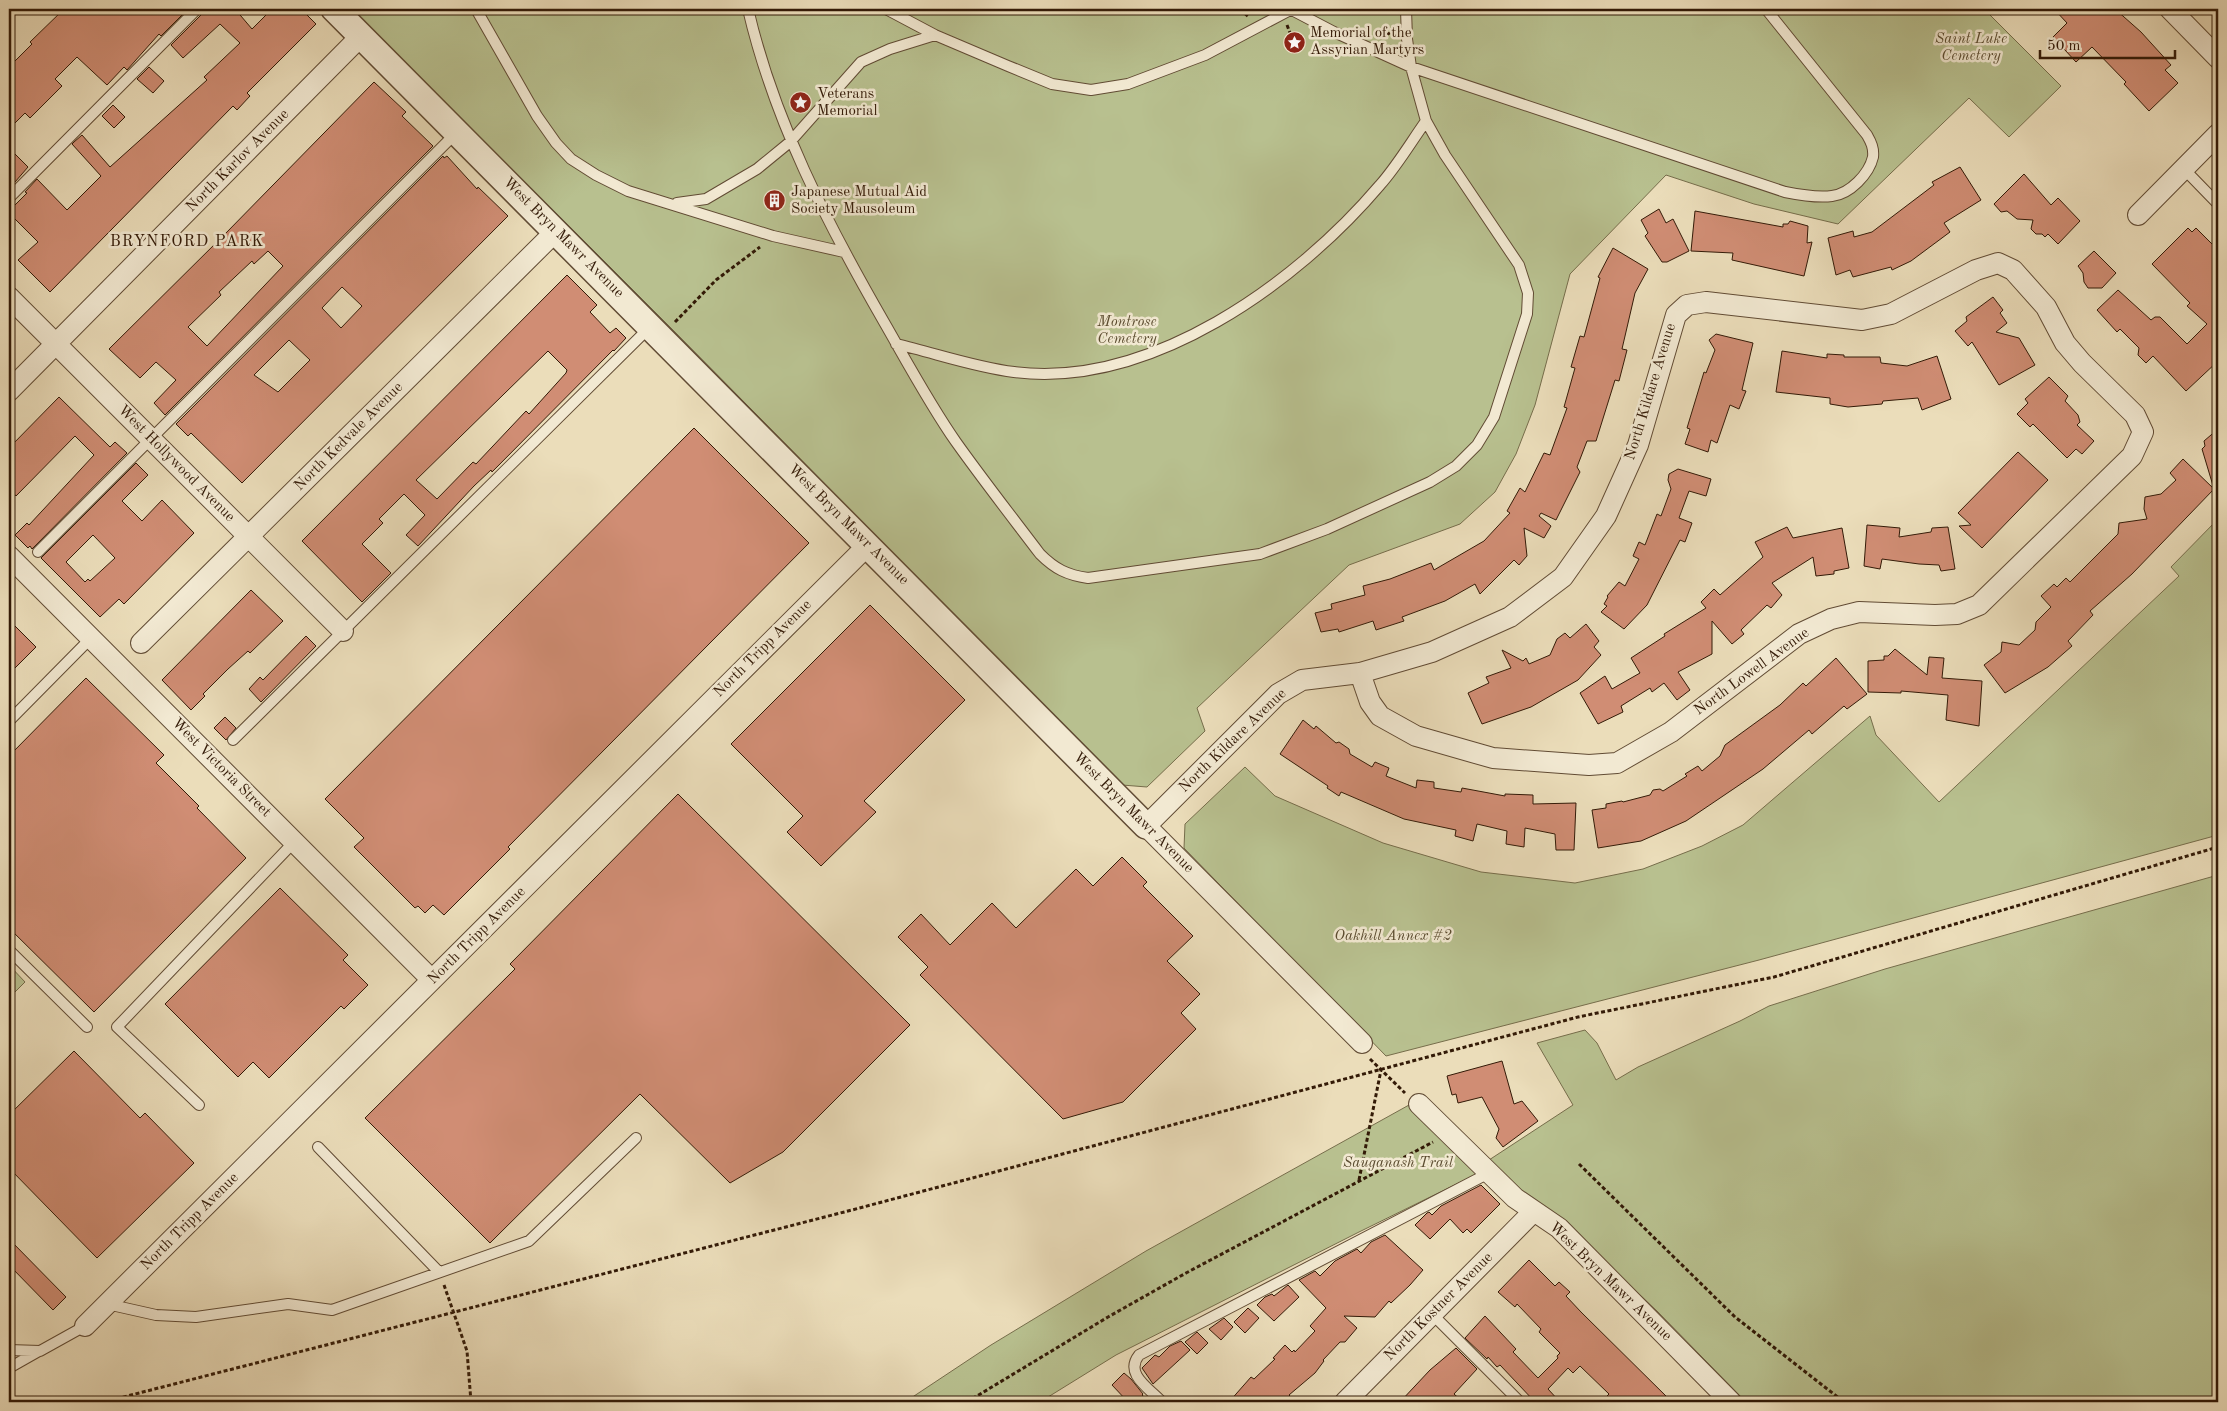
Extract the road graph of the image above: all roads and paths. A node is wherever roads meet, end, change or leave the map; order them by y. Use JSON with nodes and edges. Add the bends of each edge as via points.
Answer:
{"nodes":[{"id":1,"x":197,"y":9,"type":"edge"},
{"id":2,"x":334,"y":9,"type":"edge"},
{"id":3,"x":476,"y":9,"type":"edge"},
{"id":4,"x":748,"y":9,"type":"edge"},
{"id":5,"x":886,"y":9,"type":"edge"},
{"id":6,"x":1291,"y":9,"type":"edge"},
{"id":7,"x":1365,"y":9,"type":"edge"},
{"id":8,"x":1374,"y":9,"type":"edge"},
{"id":9,"x":1406,"y":9,"type":"edge"},
{"id":10,"x":1766,"y":9,"type":"edge"},
{"id":11,"x":2170,"y":9,"type":"edge"},
{"id":12,"x":1407,"y":24,"type":"junction"},
{"id":13,"x":935,"y":35,"type":"junction"},
{"id":14,"x":361,"y":36,"type":"junction"},
{"id":15,"x":1365,"y":47,"type":"junction"},
{"id":16,"x":2218,"y":58,"type":"edge"},
{"id":17,"x":1411,"y":67,"type":"junction"},
{"id":18,"x":1426,"y":121,"type":"junction"},
{"id":19,"x":457,"y":132,"type":"junction"},
{"id":20,"x":2218,"y":134,"type":"edge"},
{"id":21,"x":790,"y":142,"type":"junction"},
{"id":22,"x":2184,"y":169,"type":"junction"},
{"id":23,"x":9,"y":198,"type":"edge"},
{"id":24,"x":674,"y":204,"type":"junction"},
{"id":25,"x":2218,"y":204,"type":"edge"},
{"id":26,"x":2138,"y":215,"type":"dead end"},
{"id":27,"x":556,"y":231,"type":"junction"},
{"id":28,"x":773,"y":236,"type":"junction"},
{"id":29,"x":844,"y":252,"type":"junction"},
{"id":30,"x":9,"y":298,"type":"edge"},
{"id":31,"x":656,"y":331,"type":"junction"},
{"id":32,"x":55,"y":344,"type":"junction"},
{"id":33,"x":896,"y":344,"type":"junction"},
{"id":34,"x":9,"y":391,"type":"edge"},
{"id":35,"x":2143,"y":432,"type":"joint"},
{"id":36,"x":151,"y":439,"type":"junction"},
{"id":37,"x":248,"y":536,"type":"junction"},
{"id":38,"x":868,"y":545,"type":"junction"},
{"id":39,"x":38,"y":552,"type":"dead end"},
{"id":40,"x":9,"y":556,"type":"edge"},
{"id":41,"x":343,"y":631,"type":"junction"},
{"id":42,"x":91,"y":638,"type":"junction"},
{"id":43,"x":141,"y":643,"type":"dead end"},
{"id":44,"x":1360,"y":673,"type":"junction"},
{"id":45,"x":9,"y":721,"type":"edge"},
{"id":46,"x":233,"y":740,"type":"dead end"},
{"id":47,"x":1146,"y":826,"type":"junction"},
{"id":48,"x":294,"y":842,"type":"junction"},
{"id":49,"x":2218,"y":847,"type":"edge"},
{"id":50,"x":9,"y":950,"type":"edge"},
{"id":51,"x":432,"y":980,"type":"junction"},
{"id":52,"x":87,"y":1027,"type":"dead end"},
{"id":53,"x":1362,"y":1042,"type":"joint"},
{"id":54,"x":1381,"y":1070,"type":"junction"},
{"id":55,"x":1413,"y":1100,"type":"joint"},
{"id":56,"x":199,"y":1105,"type":"dead end"},
{"id":57,"x":1450,"y":1134,"type":"junction"},
{"id":58,"x":636,"y":1138,"type":"dead end"},
{"id":59,"x":318,"y":1147,"type":"dead end"},
{"id":60,"x":1578,"y":1164,"type":"dead end"},
{"id":61,"x":1490,"y":1173,"type":"junction"},
{"id":62,"x":1358,"y":1181,"type":"junction"},
{"id":63,"x":1534,"y":1211,"type":"junction"},
{"id":64,"x":440,"y":1272,"type":"junction"},
{"id":65,"x":107,"y":1304,"type":"junction"},
{"id":66,"x":454,"y":1312,"type":"junction"},
{"id":67,"x":1432,"y":1314,"type":"junction"},
{"id":68,"x":85,"y":1326,"type":"joint"},
{"id":69,"x":9,"y":1350,"type":"edge"},
{"id":70,"x":40,"y":1350,"type":"junction"},
{"id":71,"x":9,"y":1368,"type":"edge"},
{"id":72,"x":104,"y":1402,"type":"edge"},
{"id":73,"x":471,"y":1402,"type":"edge"},
{"id":74,"x":967,"y":1402,"type":"edge"},
{"id":75,"x":1162,"y":1402,"type":"edge"},
{"id":76,"x":1345,"y":1402,"type":"edge"},
{"id":77,"x":1520,"y":1402,"type":"edge"},
{"id":78,"x":1731,"y":1402,"type":"edge"},
{"id":79,"x":1844,"y":1402,"type":"edge"}],
"edges":[{"from":1,"to":23,"type":"lane"},
{"from":2,"to":14,"type":"street","name":"West Bryn Mawr Avenue"},
{"from":3,"to":24,"type":"lane","via":[[537,116],[571,159],[628,191]]},
{"from":4,"to":21,"type":"lane","via":[[757,46]]},
{"from":5,"to":13,"type":"lane"},
{"from":6,"to":13,"type":"lane","via":[[1205,55],[1128,84],[1091,90],[1052,84]]},
{"from":6,"to":15,"type":"lane"},
{"from":7,"to":8,"type":"path"},
{"from":9,"to":12,"type":"lane"},
{"from":10,"to":17,"type":"lane","via":[[1873,146],[1873,157],[1858,182],[1834,196],[1785,192]]},
{"from":11,"to":16,"type":"street"},
{"from":12,"to":15,"type":"path"},
{"from":12,"to":17,"type":"lane"},
{"from":13,"to":21,"type":"lane","via":[[861,62]]},
{"from":14,"to":19,"type":"street","name":"West Bryn Mawr Avenue"},
{"from":14,"to":32,"type":"street","name":"North Karlov Avenue"},
{"from":15,"to":17,"type":"lane"},
{"from":17,"to":18,"type":"lane"},
{"from":18,"to":33,"type":"lane","via":[[1381,185],[1334,234],[1280,280],[1216,324],[1158,351],[1112,367],[1064,372],[1015,372]]},
{"from":18,"to":33,"type":"lane","via":[[1455,171],[1520,265],[1528,293],[1527,314],[1494,416],[1477,445],[1456,466],[1430,482],[1327,529],[1260,554],[1088,578],[1071,576],[1054,568],[1040,554],[955,441]]},
{"from":19,"to":27,"type":"street","name":"West Bryn Mawr Avenue"},
{"from":19,"to":36,"type":"lane"},
{"from":20,"to":22,"type":"street"},
{"from":21,"to":24,"type":"lane","via":[[757,169],[706,198]]},
{"from":21,"to":29,"type":"lane"},
{"from":22,"to":25,"type":"lane"},
{"from":22,"to":26,"type":"street"},
{"from":24,"to":28,"type":"lane"},
{"from":27,"to":31,"type":"street","name":"West Bryn Mawr Avenue"},
{"from":27,"to":37,"type":"street","name":"North Kedvale Avenue"},
{"from":28,"to":29,"type":"lane"},
{"from":28,"to":31,"type":"path"},
{"from":29,"to":33,"type":"lane"},
{"from":30,"to":32,"type":"street","name":"West Hollywood Avenue"},
{"from":31,"to":38,"type":"street","name":"West Bryn Mawr Avenue"},
{"from":31,"to":41,"type":"lane"},
{"from":32,"to":34,"type":"street","name":"North Karlov Avenue"},
{"from":32,"to":36,"type":"street","name":"West Hollywood Avenue"},
{"from":35,"to":44,"type":"street","name":"North Lowell Avenue","via":[[2132,456],[1979,605],[1957,614],[1858,612],[1831,619],[1800,634],[1671,732],[1617,763],[1589,765],[1493,758],[1416,736],[1380,716],[1370,702]]},
{"from":35,"to":44,"type":"street","name":"North Kildare Avenue","via":[[2135,415],[2065,344],[2046,307],[2013,270],[1998,263],[1976,270],[1891,314],[1862,320],[1706,302],[1687,306],[1676,315],[1638,444],[1606,516],[1563,577],[1510,617],[1432,652]]},
{"from":36,"to":37,"type":"street","name":"West Hollywood Avenue"},
{"from":36,"to":39,"type":"lane"},
{"from":37,"to":41,"type":"street","name":"West Hollywood Avenue"},
{"from":37,"to":43,"type":"street","name":"North Kedvale Avenue"},
{"from":38,"to":47,"type":"street","name":"West Bryn Mawr Avenue"},
{"from":38,"to":51,"type":"street","name":"North Tripp Avenue"},
{"from":40,"to":42,"type":"street","name":"West Victoria Street"},
{"from":41,"to":46,"type":"lane"},
{"from":42,"to":45,"type":"lane"},
{"from":42,"to":48,"type":"street","name":"West Victoria Street"},
{"from":44,"to":47,"type":"street","name":"North Kildare Avenue","via":[[1302,680],[1278,694]]},
{"from":47,"to":53,"type":"street","name":"West Bryn Mawr Avenue"},
{"from":48,"to":51,"type":"street","name":"West Victoria Street"},
{"from":48,"to":56,"type":"lane","via":[[117,1027]]},
{"from":49,"to":54,"type":"path","via":[[1774,976],[1578,1017]]},
{"from":50,"to":52,"type":"lane"},
{"from":51,"to":65,"type":"street","name":"North Tripp Avenue"},
{"from":53,"to":54,"type":"path","via":[[1361,1050]]},
{"from":54,"to":55,"type":"path"},
{"from":54,"to":62,"type":"path"},
{"from":54,"to":66,"type":"path"},
{"from":55,"to":57,"type":"street","name":"West Bryn Mawr Avenue"},
{"from":57,"to":61,"type":"street","name":"West Bryn Mawr Avenue"},
{"from":57,"to":62,"type":"path"},
{"from":58,"to":64,"type":"lane","via":[[529,1241]]},
{"from":59,"to":64,"type":"lane"},
{"from":60,"to":79,"type":"path","via":[[1735,1317]]},
{"from":61,"to":63,"type":"street","name":"West Bryn Mawr Avenue","via":[[1515,1198]]},
{"from":61,"to":75,"type":"lane","via":[[1139,1355],[1133,1370]]},
{"from":62,"to":74,"type":"path","via":[[1125,1308]]},
{"from":63,"to":67,"type":"street","name":"North Kostner Avenue"},
{"from":63,"to":78,"type":"street","name":"West Bryn Mawr Avenue","via":[[1559,1228]]},
{"from":64,"to":65,"type":"lane","via":[[332,1310],[288,1304],[196,1317],[156,1315]]},
{"from":64,"to":66,"type":"path"},
{"from":65,"to":68,"type":"street","name":"North Tripp Avenue"},
{"from":66,"to":72,"type":"path"},
{"from":66,"to":73,"type":"path","via":[[467,1351]]},
{"from":67,"to":76,"type":"street","name":"North Kostner Avenue"},
{"from":67,"to":77,"type":"lane"},
{"from":68,"to":70,"type":"lane"},
{"from":69,"to":70,"type":"lane"},
{"from":70,"to":71,"type":"lane"}]}
